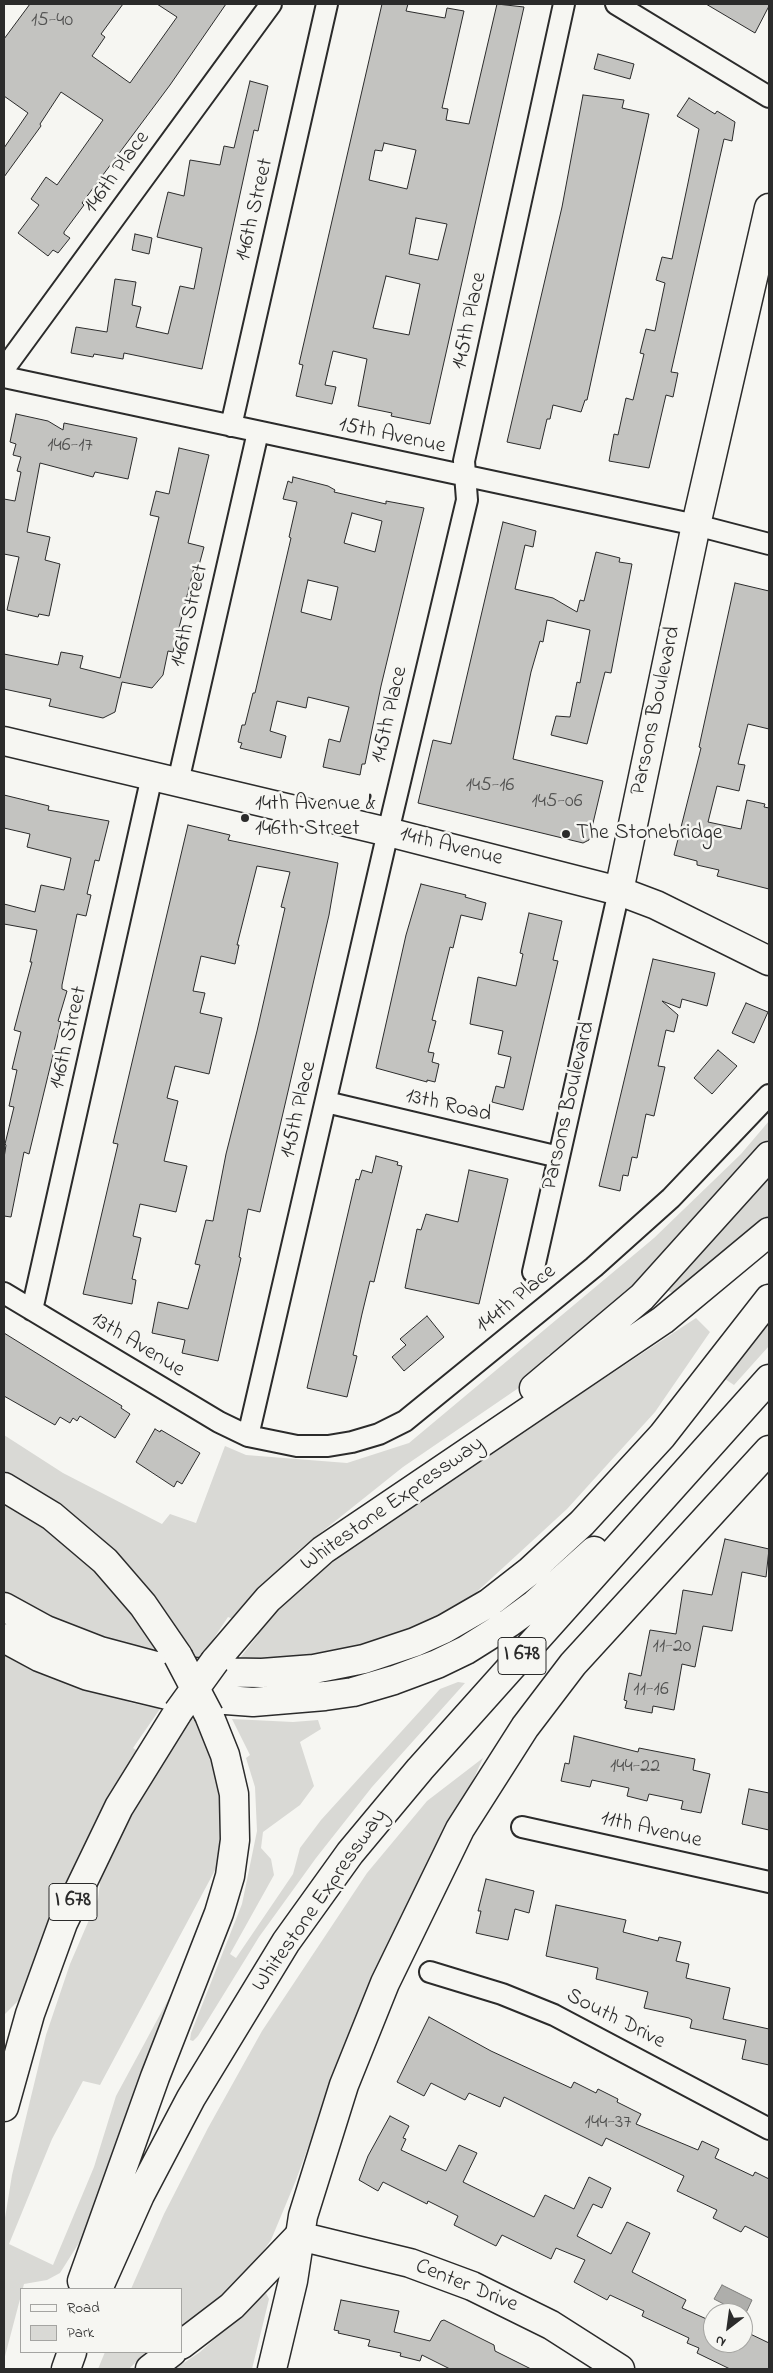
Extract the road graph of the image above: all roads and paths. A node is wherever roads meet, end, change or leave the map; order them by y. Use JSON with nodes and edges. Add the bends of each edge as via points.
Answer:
{"nodes":[{"id":1,"x":271,"y":4,"type":"edge"},
{"id":2,"x":327,"y":4,"type":"edge"},
{"id":3,"x":564,"y":4,"type":"edge"},
{"id":4,"x":616,"y":4,"type":"edge"},
{"id":5,"x":769,"y":97,"type":"edge"},
{"id":6,"x":769,"y":208,"type":"edge"},
{"id":7,"x":4,"y":369,"type":"edge"},
{"id":8,"x":4,"y":378,"type":"edge"},
{"id":9,"x":231,"y":426,"type":"junction"},
{"id":10,"x":258,"y":432,"type":"junction"},
{"id":11,"x":465,"y":478,"type":"junction"},
{"id":12,"x":696,"y":525,"type":"junction"},
{"id":13,"x":769,"y":544,"type":"edge"},
{"id":14,"x":4,"y":741,"type":"edge"},
{"id":15,"x":165,"y":779,"type":"junction"},
{"id":16,"x":388,"y":832,"type":"junction"},
{"id":17,"x":619,"y":891,"type":"junction"},
{"id":18,"x":769,"y":961,"type":"edge"},
{"id":19,"x":769,"y":1095,"type":"edge"},
{"id":20,"x":326,"y":1102,"type":"junction"},
{"id":21,"x":769,"y":1156,"type":"edge"},
{"id":22,"x":559,"y":1157,"type":"junction"},
{"id":23,"x":769,"y":1232,"type":"edge"},
{"id":24,"x":532,"y":1272,"type":"dead end"},
{"id":25,"x":4,"y":1293,"type":"edge"},
{"id":26,"x":769,"y":1299,"type":"edge"},
{"id":27,"x":32,"y":1310,"type":"junction"},
{"id":28,"x":769,"y":1378,"type":"edge"},
{"id":29,"x":248,"y":1436,"type":"junction"},
{"id":30,"x":769,"y":1450,"type":"edge"},
{"id":31,"x":4,"y":1487,"type":"edge"},
{"id":32,"x":368,"y":1518,"type":"junction"},
{"id":33,"x":4,"y":1607,"type":"edge"},
{"id":34,"x":4,"y":1638,"type":"edge"},
{"id":35,"x":522,"y":1826,"type":"dead end"},
{"id":36,"x":769,"y":1882,"type":"edge"},
{"id":37,"x":430,"y":1972,"type":"dead end"},
{"id":38,"x":4,"y":2108,"type":"edge"},
{"id":39,"x":769,"y":2129,"type":"edge"},
{"id":40,"x":299,"y":2236,"type":"junction"},
{"id":41,"x":79,"y":2288,"type":"edge"},
{"id":42,"x":98,"y":2288,"type":"edge"},
{"id":43,"x":182,"y":2344,"type":"edge"},
{"id":44,"x":59,"y":2353,"type":"edge"},
{"id":45,"x":72,"y":2353,"type":"edge"},
{"id":46,"x":171,"y":2353,"type":"edge"},
{"id":47,"x":54,"y":2369,"type":"edge"},
{"id":48,"x":66,"y":2369,"type":"edge"},
{"id":49,"x":150,"y":2369,"type":"edge"},
{"id":50,"x":272,"y":2369,"type":"edge"},
{"id":51,"x":620,"y":2369,"type":"edge"}],
"edges":[{"from":1,"to":7,"type":"street","name":"146th Place"},
{"from":2,"to":9,"type":"street","name":"146th Street"},
{"from":3,"to":11,"type":"street","name":"145th Place","via":[[464,461]]},
{"from":4,"to":5,"type":"street"},
{"from":6,"to":12,"type":"main road","name":"Parsons Boulevard"},
{"from":8,"to":9,"type":"street","name":"15th Avenue"},
{"from":9,"to":10,"type":"street","name":"15th Avenue"},
{"from":10,"to":11,"type":"street","name":"15th Avenue"},
{"from":10,"to":15,"type":"street","name":"146th Street"},
{"from":11,"to":12,"type":"street","name":"15th Avenue"},
{"from":11,"to":16,"type":"street","name":"145th Place","via":[[467,500]]},
{"from":12,"to":13,"type":"street","name":"15th Avenue"},
{"from":12,"to":17,"type":"main road","name":"Parsons Boulevard"},
{"from":14,"to":15,"type":"main road","name":"14th Avenue"},
{"from":15,"to":16,"type":"main road","name":"14th Avenue"},
{"from":15,"to":27,"type":"street","name":"146th Street"},
{"from":16,"to":17,"type":"main road","name":"14th Avenue"},
{"from":16,"to":20,"type":"street","name":"145th Place"},
{"from":17,"to":18,"type":"main road","name":"14th Avenue","via":[[649,902]]},
{"from":17,"to":22,"type":"street","name":"Parsons Boulevard"},
{"from":19,"to":29,"type":"street","name":"144th Place","via":[[690,1180],[633,1234],[405,1420],[379,1434],[328,1446],[297,1446]]},
{"from":20,"to":22,"type":"street","name":"13th Road"},
{"from":20,"to":29,"type":"street","name":"145th Place"},
{"from":21,"to":32,"type":"main road","via":[[675,1263],[631,1307],[568,1361]]},
{"from":22,"to":24,"type":"street","name":"Parsons Boulevard"},
{"from":23,"to":32,"type":"main road","name":"Whitestone Expressway","number":"I 678","via":[[663,1320]]},
{"from":25,"to":27,"type":"street","name":"13th Avenue"},
{"from":26,"to":33,"type":"main road","via":[[662,1436],[582,1523],[503,1593],[459,1622],[415,1642],[364,1659],[314,1669],[262,1673],[195,1672],[149,1665],[100,1652],[46,1630]]},
{"from":27,"to":29,"type":"street","name":"13th Avenue","via":[[219,1422]]},
{"from":28,"to":34,"type":"main road","via":[[588,1557],[535,1604],[482,1641],[408,1675],[359,1690],[304,1699],[206,1700],[104,1681],[55,1664]]},
{"from":28,"to":42,"type":"main road","name":"Whitestone Expressway","number":"I 678","via":[[420,1769],[345,1860],[286,1942],[191,2098],[140,2195]]},
{"from":30,"to":40,"type":"main road","via":[[573,1664],[525,1727],[460,1830],[419,1911],[360,2042],[305,2206]]},
{"from":31,"to":41,"type":"main road","bridge":true,"via":[[52,1516],[105,1561],[147,1611],[178,1656],[209,1715],[225,1755],[234,1794],[235,1840],[230,1876],[219,1913]]},
{"from":32,"to":38,"type":"main road","name":"Whitestone Expressway","number":"I 678","bridge":true,"via":[[316,1555],[281,1585],[244,1624],[178,1712],[119,1807],[63,1923],[30,2014]]},
{"from":35,"to":36,"type":"street","name":"11th Avenue"},
{"from":37,"to":39,"type":"street","name":"South Drive","via":[[554,2014]]},
{"from":40,"to":43,"type":"main road","via":[[232,2306]]},
{"from":40,"to":50,"type":"main road","via":[[293,2281]]},
{"from":40,"to":51,"type":"main road","name":"Center Drive","via":[[396,2259],[472,2286],[551,2325]]},
{"from":44,"to":47,"type":"main road"},
{"from":45,"to":48,"type":"main road"},
{"from":46,"to":49,"type":"main road"}]}
